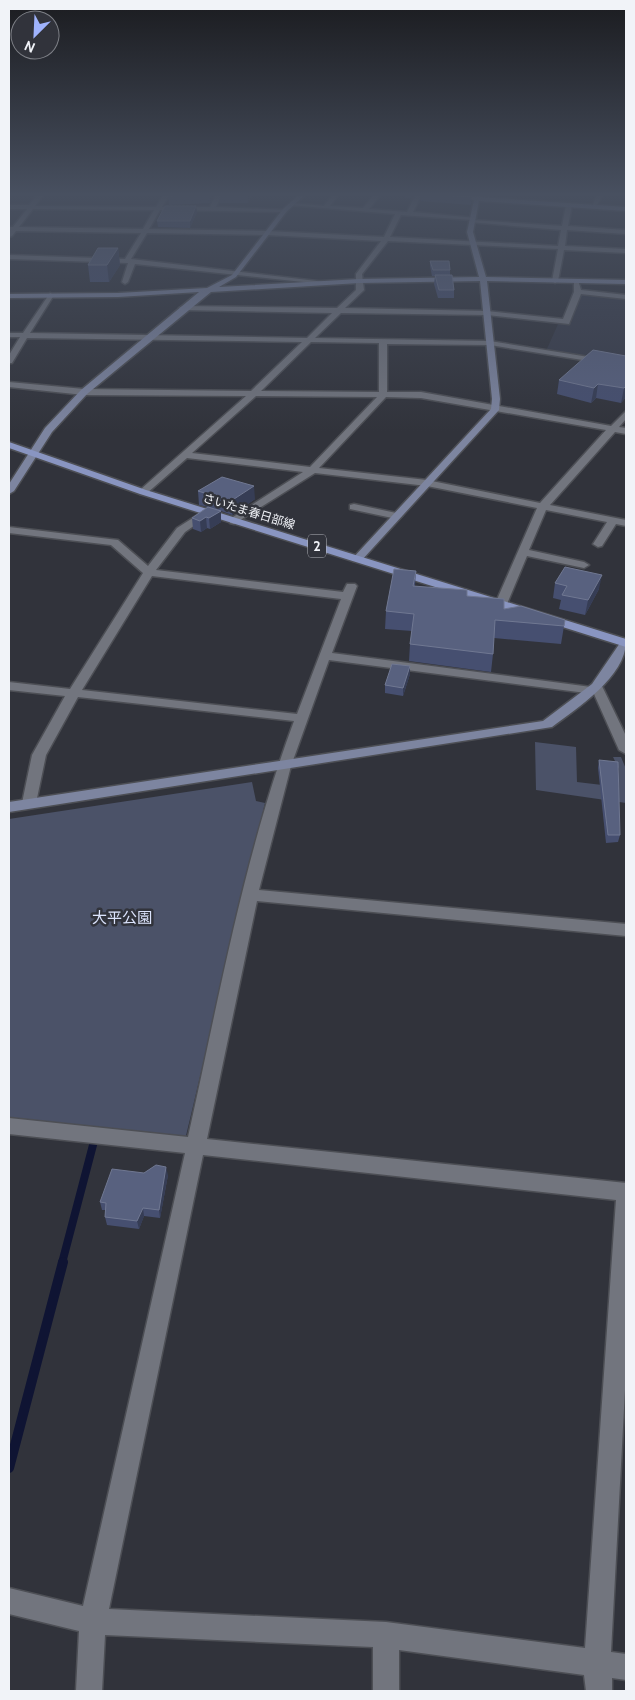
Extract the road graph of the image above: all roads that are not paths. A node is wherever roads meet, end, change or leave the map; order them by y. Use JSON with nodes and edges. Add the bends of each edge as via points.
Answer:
{"nodes":[{"id":1,"x":127,"y":273,"type":"edge"},
{"id":2,"x":235,"y":273,"type":"edge"},
{"id":3,"x":247,"y":273,"type":"edge"},
{"id":4,"x":360,"y":273,"type":"edge"},
{"id":5,"x":481,"y":273,"type":"edge"},
{"id":6,"x":556,"y":273,"type":"edge"},
{"id":7,"x":359,"y":280,"type":"junction"},
{"id":8,"x":483,"y":280,"type":"junction"},
{"id":9,"x":555,"y":281,"type":"junction"},
{"id":10,"x":576,"y":281,"type":"junction"},
{"id":11,"x":125,"y":282,"type":"dead end"},
{"id":12,"x":322,"y":282,"type":"junction"},
{"id":13,"x":626,"y":282,"type":"edge"},
{"id":14,"x":211,"y":289,"type":"junction"},
{"id":15,"x":578,"y":292,"type":"junction"},
{"id":16,"x":50,"y":295,"type":"junction"},
{"id":17,"x":9,"y":296,"type":"edge"},
{"id":18,"x":626,"y":297,"type":"edge"},
{"id":19,"x":183,"y":308,"type":"junction"},
{"id":20,"x":340,"y":311,"type":"junction"},
{"id":21,"x":487,"y":313,"type":"junction"},
{"id":22,"x":9,"y":336,"type":"edge"},
{"id":23,"x":24,"y":336,"type":"junction"},
{"id":24,"x":148,"y":338,"type":"junction"},
{"id":25,"x":308,"y":340,"type":"junction"},
{"id":26,"x":383,"y":342,"type":"junction"},
{"id":27,"x":490,"y":343,"type":"junction"},
{"id":28,"x":9,"y":361,"type":"edge"},
{"id":29,"x":626,"y":365,"type":"edge"},
{"id":30,"x":9,"y":384,"type":"edge"},
{"id":31,"x":84,"y":392,"type":"junction"},
{"id":32,"x":252,"y":394,"type":"junction"},
{"id":33,"x":383,"y":396,"type":"junction"},
{"id":34,"x":495,"y":410,"type":"junction"},
{"id":35,"x":626,"y":414,"type":"edge"},
{"id":36,"x":612,"y":429,"type":"junction"},
{"id":37,"x":626,"y":431,"type":"edge"},
{"id":38,"x":9,"y":444,"type":"edge"},
{"id":39,"x":33,"y":453,"type":"junction"},
{"id":40,"x":184,"y":455,"type":"junction"},
{"id":41,"x":311,"y":471,"type":"junction"},
{"id":42,"x":427,"y":484,"type":"junction"},
{"id":43,"x":9,"y":491,"type":"edge"},
{"id":44,"x":143,"y":492,"type":"junction"},
{"id":45,"x":543,"y":506,"type":"junction"},
{"id":46,"x":354,"y":507,"type":"dead end"},
{"id":47,"x":207,"y":512,"type":"junction"},
{"id":48,"x":397,"y":516,"type":"junction"},
{"id":49,"x":234,"y":520,"type":"junction"},
{"id":50,"x":613,"y":521,"type":"junction"},
{"id":51,"x":626,"y":524,"type":"edge"},
{"id":52,"x":9,"y":530,"type":"edge"},
{"id":53,"x":598,"y":544,"type":"dead end"},
{"id":54,"x":523,"y":552,"type":"junction"},
{"id":55,"x":357,"y":559,"type":"junction"},
{"id":56,"x":584,"y":565,"type":"dead end"},
{"id":57,"x":149,"y":572,"type":"junction"},
{"id":58,"x":501,"y":604,"type":"junction"},
{"id":59,"x":626,"y":643,"type":"edge"},
{"id":60,"x":324,"y":656,"type":"junction"},
{"id":61,"x":9,"y":686,"type":"edge"},
{"id":62,"x":594,"y":689,"type":"junction"},
{"id":63,"x":73,"y":694,"type":"junction"},
{"id":64,"x":300,"y":718,"type":"junction"},
{"id":65,"x":626,"y":748,"type":"edge"},
{"id":66,"x":284,"y":766,"type":"junction"},
{"id":67,"x":29,"y":804,"type":"junction"},
{"id":68,"x":9,"y":807,"type":"edge"},
{"id":69,"x":250,"y":895,"type":"junction"},
{"id":70,"x":626,"y":930,"type":"edge"},
{"id":71,"x":9,"y":1126,"type":"edge"},
{"id":72,"x":194,"y":1147,"type":"junction"},
{"id":73,"x":626,"y":1193,"type":"edge"},
{"id":74,"x":9,"y":1600,"type":"edge"},
{"id":75,"x":93,"y":1621,"type":"junction"},
{"id":76,"x":386,"y":1635,"type":"junction"},
{"id":77,"x":597,"y":1663,"type":"junction"},
{"id":78,"x":626,"y":1667,"type":"edge"},
{"id":79,"x":89,"y":1691,"type":"edge"},
{"id":80,"x":386,"y":1691,"type":"edge"},
{"id":81,"x":599,"y":1691,"type":"edge"}],
"edges":[{"from":1,"to":11,"type":"street"},
{"from":2,"to":14,"type":"street"},
{"from":3,"to":12,"type":"street"},
{"from":4,"to":7,"type":"street"},
{"from":5,"to":8,"type":"street"},
{"from":6,"to":9,"type":"street"},
{"from":7,"to":8,"type":"street"},
{"from":7,"to":12,"type":"street"},
{"from":7,"to":20,"type":"street","via":[[360,290]]},
{"from":8,"to":9,"type":"street"},
{"from":8,"to":21,"type":"street"},
{"from":9,"to":10,"type":"street"},
{"from":10,"to":13,"type":"street"},
{"from":10,"to":15,"type":"street"},
{"from":12,"to":14,"type":"street"},
{"from":14,"to":16,"type":"street","via":[[118,295]]},
{"from":14,"to":19,"type":"street"},
{"from":15,"to":18,"type":"street"},
{"from":15,"to":21,"type":"street","via":[[566,322]]},
{"from":16,"to":17,"type":"street"},
{"from":16,"to":23,"type":"street"},
{"from":19,"to":20,"type":"street"},
{"from":19,"to":24,"type":"street"},
{"from":20,"to":21,"type":"street"},
{"from":20,"to":25,"type":"street"},
{"from":21,"to":27,"type":"street"},
{"from":22,"to":23,"type":"street"},
{"from":23,"to":24,"type":"street"},
{"from":23,"to":28,"type":"street"},
{"from":24,"to":25,"type":"street"},
{"from":24,"to":31,"type":"street"},
{"from":25,"to":26,"type":"street"},
{"from":25,"to":32,"type":"street"},
{"from":26,"to":27,"type":"street"},
{"from":26,"to":33,"type":"street"},
{"from":27,"to":29,"type":"street"},
{"from":27,"to":34,"type":"street"},
{"from":30,"to":31,"type":"street"},
{"from":31,"to":32,"type":"street"},
{"from":31,"to":39,"type":"street","via":[[48,430]]},
{"from":32,"to":33,"type":"street"},
{"from":32,"to":40,"type":"street"},
{"from":33,"to":34,"type":"street","via":[[421,395]]},
{"from":33,"to":41,"type":"street"},
{"from":34,"to":36,"type":"street"},
{"from":34,"to":42,"type":"street"},
{"from":35,"to":36,"type":"street"},
{"from":36,"to":37,"type":"street"},
{"from":36,"to":45,"type":"street"},
{"from":38,"to":39,"type":"main road","name":"さいたま春日部線","number":"2"},
{"from":39,"to":43,"type":"street"},
{"from":39,"to":44,"type":"main road","name":"さいたま春日部線","number":"2"},
{"from":40,"to":41,"type":"street"},
{"from":40,"to":44,"type":"street"},
{"from":41,"to":42,"type":"street"},
{"from":41,"to":49,"type":"street"},
{"from":42,"to":45,"type":"street"},
{"from":42,"to":48,"type":"street"},
{"from":44,"to":47,"type":"main road","name":"さいたま春日部線","number":"2"},
{"from":45,"to":50,"type":"street"},
{"from":45,"to":54,"type":"street"},
{"from":46,"to":48,"type":"street"},
{"from":47,"to":49,"type":"main road","name":"さいたま春日部線","number":"2"},
{"from":47,"to":57,"type":"street","via":[[181,530]]},
{"from":48,"to":55,"type":"street"},
{"from":49,"to":55,"type":"main road","name":"さいたま春日部線","number":"2"},
{"from":50,"to":51,"type":"street"},
{"from":50,"to":53,"type":"street"},
{"from":52,"to":57,"type":"street","via":[[114,542]]},
{"from":54,"to":56,"type":"street"},
{"from":54,"to":58,"type":"street"},
{"from":55,"to":58,"type":"main road","name":"さいたま春日部線","number":"2"},
{"from":57,"to":60,"type":"street","via":[[349,591]]},
{"from":57,"to":63,"type":"street"},
{"from":58,"to":59,"type":"main road","name":"さいたま春日部線","number":"2"},
{"from":59,"to":62,"type":"street"},
{"from":60,"to":62,"type":"street"},
{"from":60,"to":64,"type":"street"},
{"from":61,"to":63,"type":"street"},
{"from":62,"to":65,"type":"street"},
{"from":62,"to":66,"type":"street","via":[[547,724]]},
{"from":63,"to":64,"type":"street"},
{"from":63,"to":67,"type":"street","via":[[39,755]]},
{"from":64,"to":66,"type":"street"},
{"from":66,"to":67,"type":"street"},
{"from":66,"to":69,"type":"street"},
{"from":67,"to":68,"type":"street"},
{"from":69,"to":70,"type":"street"},
{"from":69,"to":72,"type":"street"},
{"from":71,"to":72,"type":"street"},
{"from":72,"to":73,"type":"street"},
{"from":72,"to":75,"type":"street"},
{"from":73,"to":77,"type":"street"},
{"from":74,"to":75,"type":"street"},
{"from":75,"to":76,"type":"street"},
{"from":75,"to":79,"type":"street"},
{"from":76,"to":77,"type":"street"},
{"from":76,"to":80,"type":"street"},
{"from":77,"to":78,"type":"street"},
{"from":77,"to":81,"type":"street"}]}
